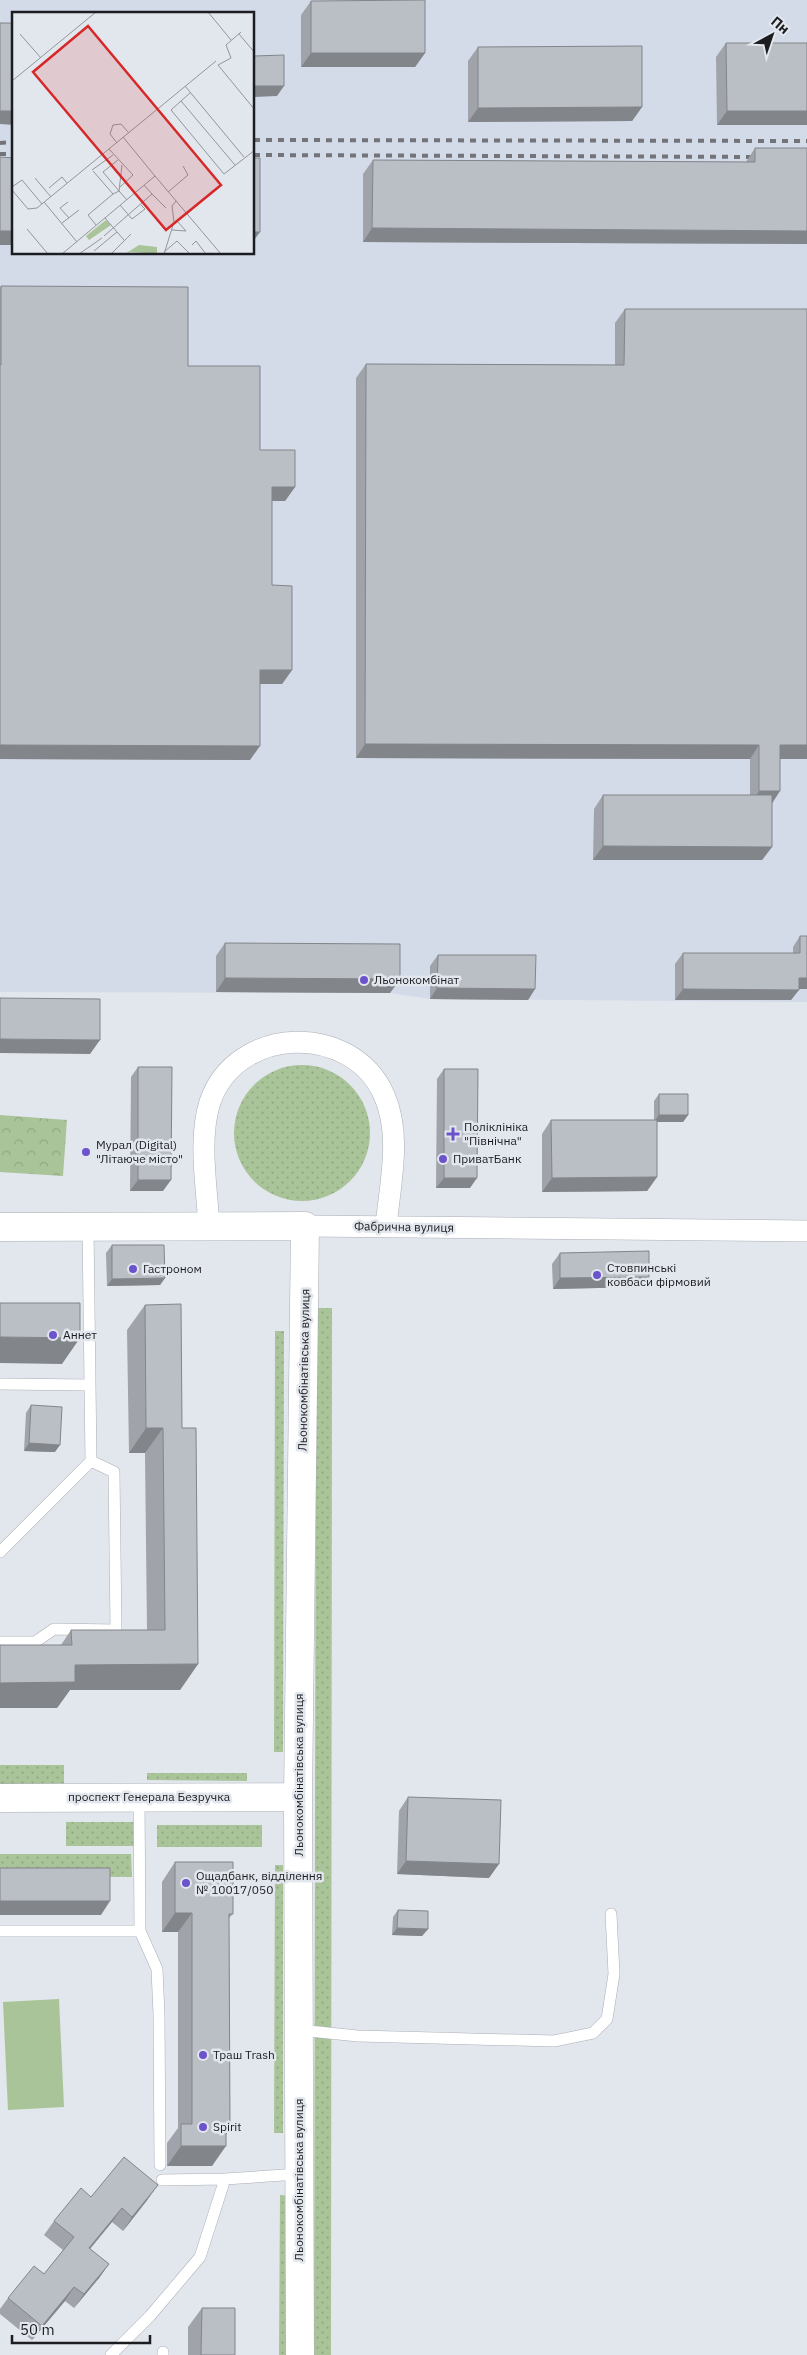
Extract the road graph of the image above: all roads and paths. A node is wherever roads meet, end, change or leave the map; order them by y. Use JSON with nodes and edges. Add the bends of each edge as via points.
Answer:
{"nodes":[{"id":1,"x":209,"y":1226,"type":"junction"},
{"id":2,"x":305,"y":1226,"type":"junction"},
{"id":3,"x":386,"y":1226,"type":"junction"},
{"id":4,"x":0,"y":1227,"type":"edge"},
{"id":5,"x":88,"y":1227,"type":"junction"},
{"id":6,"x":807,"y":1231,"type":"edge"},
{"id":7,"x":0,"y":1384,"type":"edge"},
{"id":8,"x":90,"y":1385,"type":"junction"},
{"id":9,"x":91,"y":1461,"type":"junction"},
{"id":10,"x":0,"y":1552,"type":"edge"},
{"id":11,"x":0,"y":1642,"type":"edge"},
{"id":12,"x":139,"y":1797,"type":"junction"},
{"id":13,"x":298,"y":1797,"type":"junction"},
{"id":14,"x":0,"y":1798,"type":"edge"},
{"id":15,"x":611,"y":1914,"type":"dead end"},
{"id":16,"x":0,"y":1931,"type":"edge"},
{"id":17,"x":140,"y":1931,"type":"junction"},
{"id":18,"x":299,"y":2030,"type":"junction"},
{"id":19,"x":160,"y":2165,"type":"dead end"},
{"id":20,"x":299,"y":2174,"type":"junction"},
{"id":21,"x":224,"y":2179,"type":"junction"},
{"id":22,"x":162,"y":2180,"type":"dead end"},
{"id":23,"x":111,"y":2355,"type":"edge"},
{"id":24,"x":300,"y":2355,"type":"edge"}],
"edges":[{"from":1,"to":2,"type":"street","name":"Фабрична вулиця"},
{"from":1,"to":3,"type":"street","via":[[204,1131],[211,1099],[229,1072],[255,1052],[278,1044],[303,1041],[319,1043],[350,1056],[363,1066],[383,1093],[389,1108],[393,1140]]},
{"from":1,"to":5,"type":"street","name":"Фабрична вулиця"},
{"from":2,"to":3,"type":"street","name":"Фабрична вулиця"},
{"from":2,"to":13,"type":"street","name":"Льонокомбінатівська вулиця"},
{"from":3,"to":6,"type":"street","name":"Фабрична вулиця"},
{"from":4,"to":5,"type":"street","name":"Фабрична вулиця"},
{"from":5,"to":8,"type":"lane","via":[[84,1307]]},
{"from":7,"to":8,"type":"lane"},
{"from":8,"to":9,"type":"lane"},
{"from":9,"to":10,"type":"lane"},
{"from":9,"to":11,"type":"lane","via":[[114,1472],[116,1630],[54,1629],[35,1642]]},
{"from":12,"to":13,"type":"street","name":"проспект Генерала Безручка"},
{"from":12,"to":14,"type":"street","name":"проспект Генерала Безручка"},
{"from":12,"to":17,"type":"lane"},
{"from":13,"to":18,"type":"street","name":"Льонокомбінатівська вулиця"},
{"from":15,"to":18,"type":"lane","via":[[614,1974],[609,2010],[607,2018],[593,2033],[554,2040],[358,2036]]},
{"from":16,"to":17,"type":"lane"},
{"from":17,"to":19,"type":"lane","via":[[157,1969]]},
{"from":18,"to":20,"type":"street","name":"Льонокомбінатівська вулиця"},
{"from":20,"to":21,"type":"lane"},
{"from":20,"to":24,"type":"street","name":"Льонокомбінатівська вулиця"},
{"from":21,"to":22,"type":"lane"},
{"from":21,"to":23,"type":"lane","via":[[200,2257]]}]}
